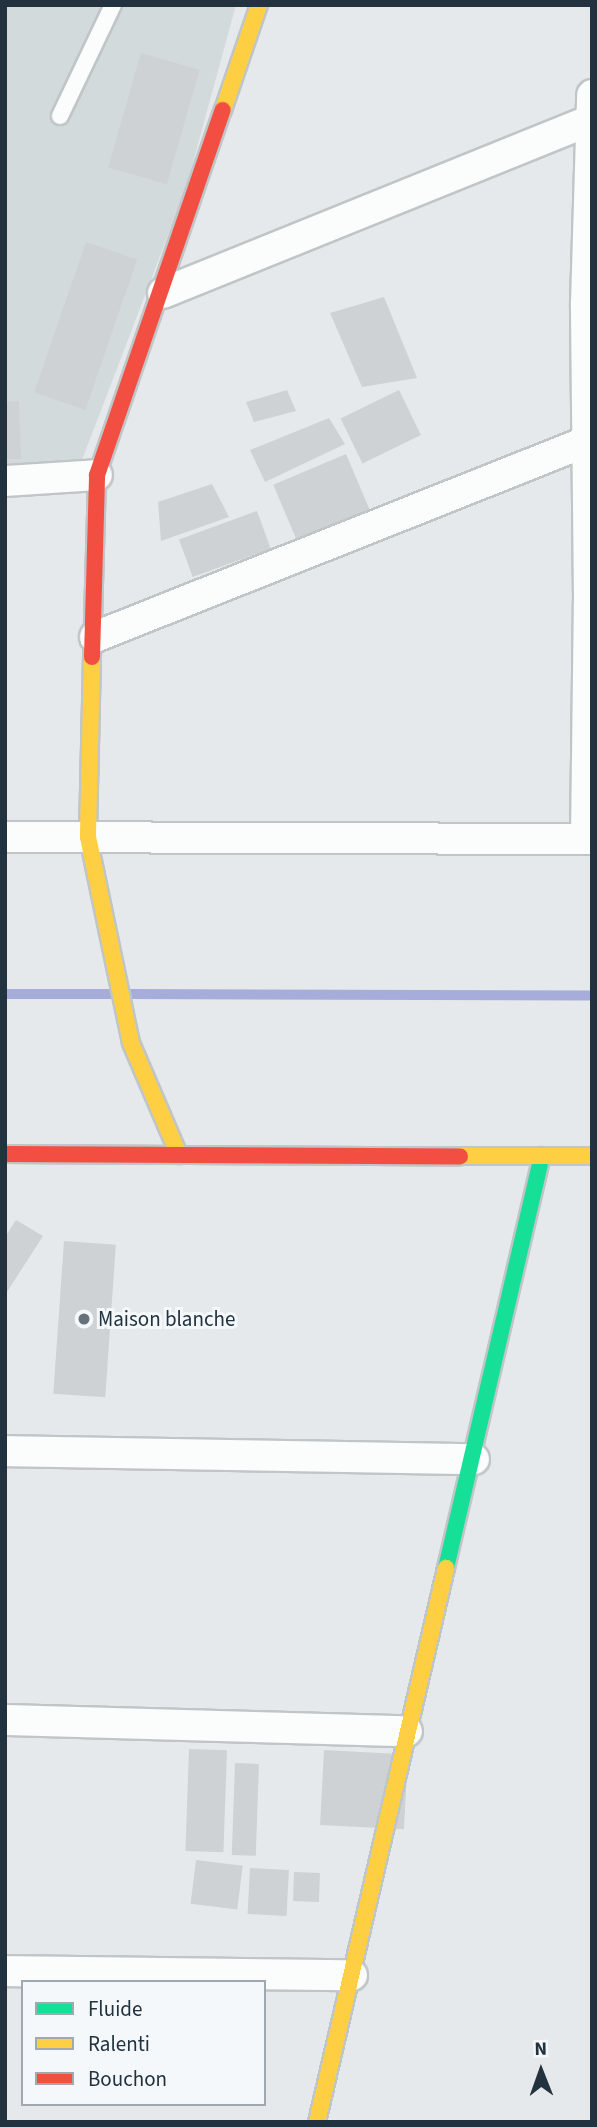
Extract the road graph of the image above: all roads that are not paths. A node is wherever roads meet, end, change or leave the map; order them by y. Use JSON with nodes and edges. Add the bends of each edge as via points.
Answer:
{"nodes":[{"id":1,"x":113,"y":5,"type":"edge"},
{"id":2,"x":259,"y":5,"type":"edge"},
{"id":3,"x":590,"y":112,"type":"edge"},
{"id":4,"x":60,"y":116,"type":"dead end"},
{"id":5,"x":163,"y":293,"type":"junction"},
{"id":6,"x":589,"y":303,"type":"edge"},
{"id":7,"x":588,"y":441,"type":"junction"},
{"id":8,"x":97,"y":475,"type":"junction"},
{"id":9,"x":5,"y":481,"type":"edge"},
{"id":10,"x":591,"y":599,"type":"edge"},
{"id":11,"x":95,"y":637,"type":"junction"},
{"id":12,"x":5,"y":837,"type":"edge"},
{"id":13,"x":88,"y":837,"type":"junction"},
{"id":14,"x":589,"y":839,"type":"edge"},
{"id":15,"x":5,"y":1154,"type":"edge"},
{"id":16,"x":179,"y":1155,"type":"junction"},
{"id":17,"x":542,"y":1156,"type":"junction"},
{"id":18,"x":592,"y":1156,"type":"edge"},
{"id":19,"x":5,"y":1451,"type":"edge"},
{"id":20,"x":474,"y":1459,"type":"junction"},
{"id":21,"x":5,"y":1720,"type":"edge"},
{"id":22,"x":407,"y":1731,"type":"junction"},
{"id":23,"x":5,"y":1971,"type":"edge"},
{"id":24,"x":352,"y":1975,"type":"junction"},
{"id":25,"x":317,"y":2122,"type":"edge"}],
"edges":[{"from":1,"to":4,"type":"lane"},
{"from":2,"to":5,"type":"street"},
{"from":3,"to":5,"type":"street"},
{"from":3,"to":6,"type":"street"},
{"from":5,"to":8,"type":"street"},
{"from":6,"to":7,"type":"street"},
{"from":7,"to":10,"type":"street"},
{"from":7,"to":11,"type":"street"},
{"from":8,"to":9,"type":"street"},
{"from":8,"to":11,"type":"street"},
{"from":10,"to":14,"type":"street"},
{"from":11,"to":13,"type":"street"},
{"from":12,"to":13,"type":"street"},
{"from":13,"to":14,"type":"street"},
{"from":13,"to":16,"type":"street","via":[[131,1043]]},
{"from":15,"to":16,"type":"street"},
{"from":16,"to":17,"type":"street"},
{"from":17,"to":18,"type":"street"},
{"from":17,"to":20,"type":"street"},
{"from":19,"to":20,"type":"street"},
{"from":20,"to":22,"type":"street"},
{"from":21,"to":22,"type":"street"},
{"from":22,"to":24,"type":"street"},
{"from":23,"to":24,"type":"street"},
{"from":24,"to":25,"type":"street"}]}
